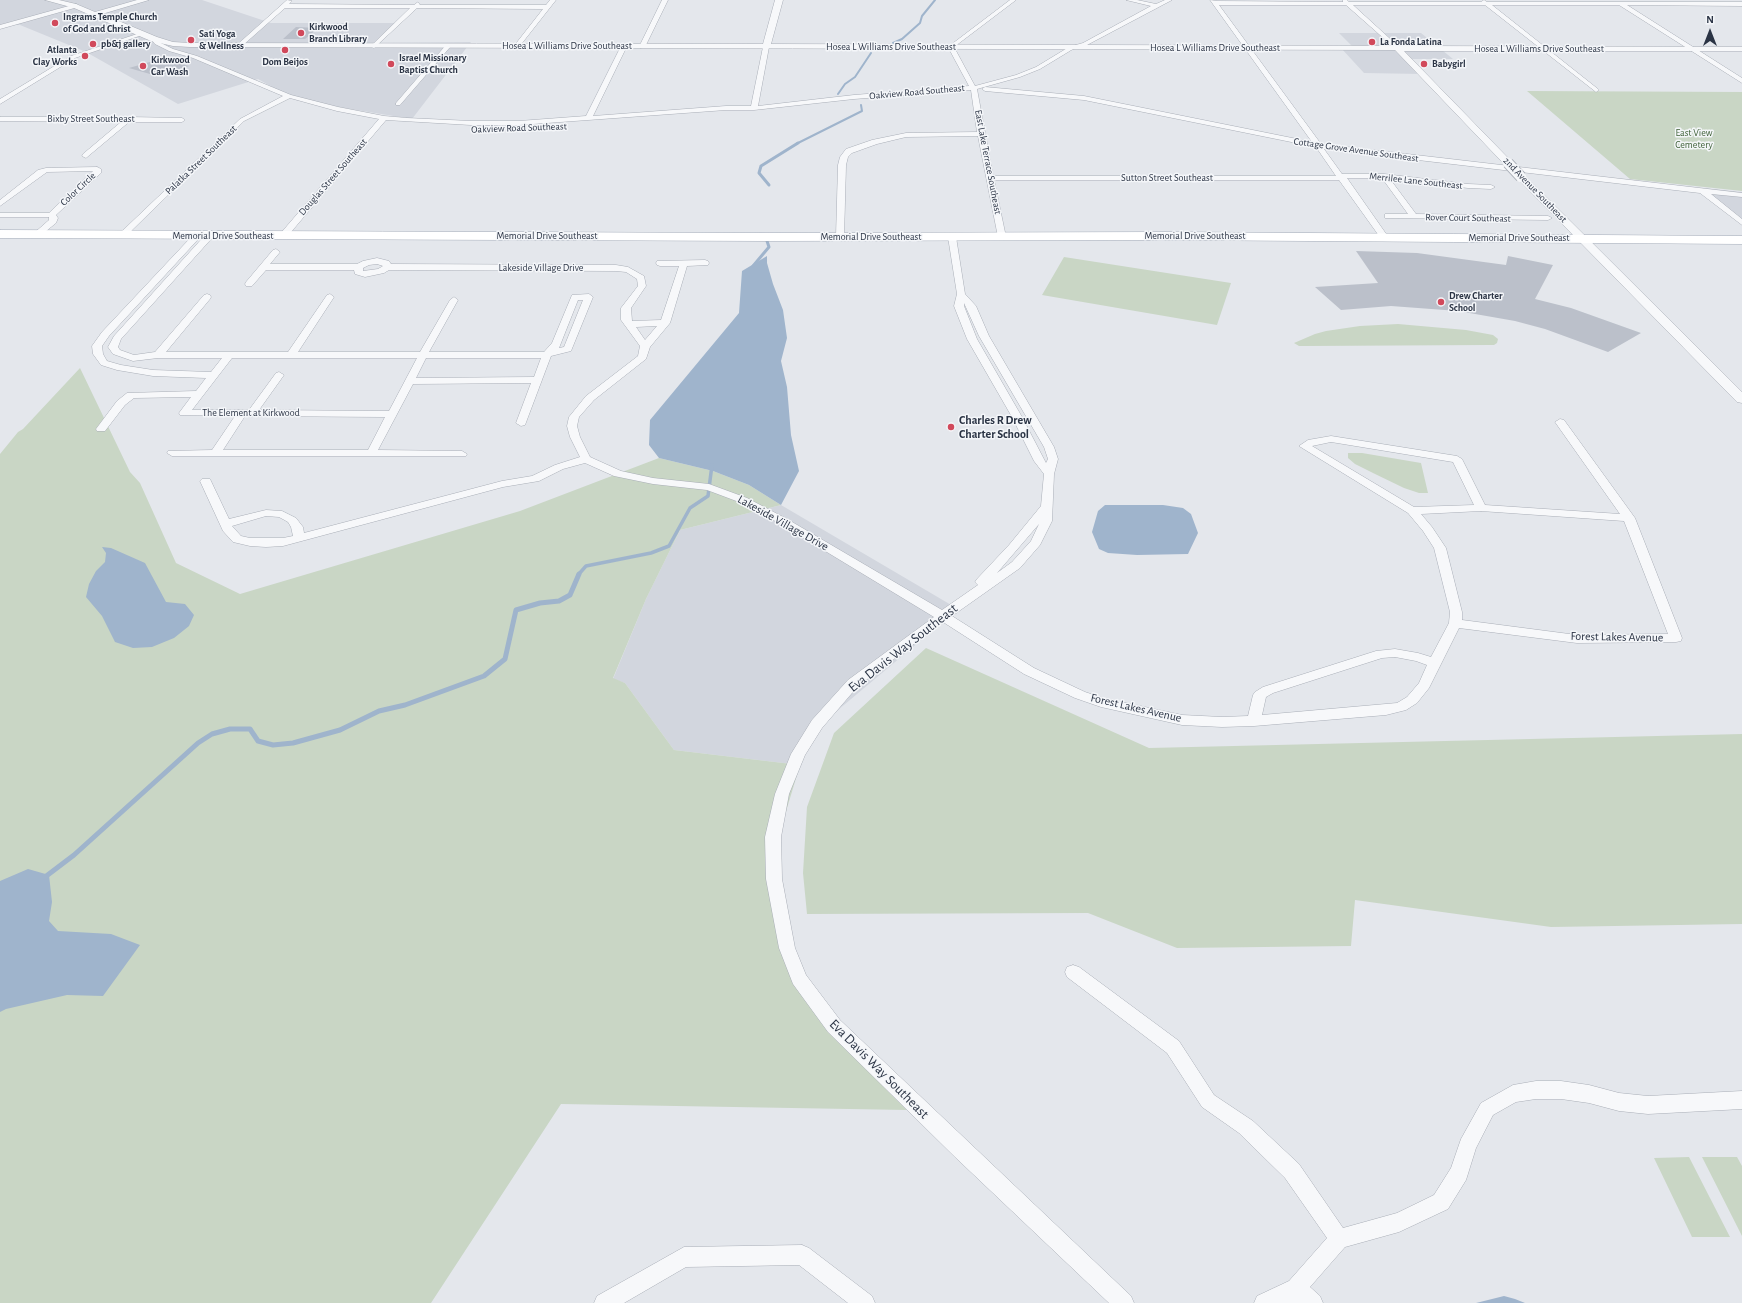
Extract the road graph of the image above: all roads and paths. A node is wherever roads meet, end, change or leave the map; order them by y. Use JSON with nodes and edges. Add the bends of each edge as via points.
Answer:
{"nodes":[{"id":1,"x":49,"y":0,"type":"edge"},
{"id":2,"x":144,"y":0,"type":"edge"},
{"id":3,"x":291,"y":0,"type":"edge"},
{"id":4,"x":422,"y":0,"type":"edge"},
{"id":5,"x":553,"y":0,"type":"edge"},
{"id":6,"x":665,"y":0,"type":"edge"},
{"id":7,"x":779,"y":0,"type":"edge"},
{"id":8,"x":1014,"y":0,"type":"edge"},
{"id":9,"x":1129,"y":0,"type":"edge"},
{"id":10,"x":1169,"y":0,"type":"edge"},
{"id":11,"x":1214,"y":1,"type":"edge"},
{"id":12,"x":1346,"y":2,"type":"edge"},
{"id":13,"x":1483,"y":2,"type":"edge"},
{"id":14,"x":1617,"y":2,"type":"edge"},
{"id":15,"x":1156,"y":3,"type":"edge"},
{"id":16,"x":1146,"y":4,"type":"junction"},
{"id":17,"x":1742,"y":4,"type":"edge"},
{"id":18,"x":76,"y":6,"type":"junction"},
{"id":19,"x":284,"y":6,"type":"junction"},
{"id":20,"x":415,"y":7,"type":"junction"},
{"id":21,"x":547,"y":8,"type":"junction"},
{"id":22,"x":1135,"y":8,"type":"dead end"},
{"id":23,"x":95,"y":14,"type":"junction"},
{"id":24,"x":0,"y":27,"type":"edge"},
{"id":25,"x":142,"y":34,"type":"junction"},
{"id":26,"x":1078,"y":38,"type":"dead end"},
{"id":27,"x":154,"y":39,"type":"junction"},
{"id":28,"x":190,"y":45,"type":"junction"},
{"id":29,"x":240,"y":45,"type":"junction"},
{"id":30,"x":374,"y":46,"type":"junction"},
{"id":31,"x":448,"y":46,"type":"junction"},
{"id":32,"x":517,"y":46,"type":"junction"},
{"id":33,"x":624,"y":46,"type":"junction"},
{"id":34,"x":642,"y":46,"type":"junction"},
{"id":35,"x":766,"y":47,"type":"junction"},
{"id":36,"x":951,"y":47,"type":"junction"},
{"id":37,"x":1072,"y":48,"type":"junction"},
{"id":38,"x":1249,"y":48,"type":"junction"},
{"id":39,"x":1397,"y":48,"type":"junction"},
{"id":40,"x":1545,"y":49,"type":"junction"},
{"id":41,"x":1690,"y":49,"type":"junction"},
{"id":42,"x":1742,"y":49,"type":"edge"},
{"id":43,"x":195,"y":57,"type":"junction"},
{"id":44,"x":1742,"y":81,"type":"edge"},
{"id":45,"x":999,"y":82,"type":"junction"},
{"id":46,"x":973,"y":88,"type":"junction"},
{"id":47,"x":1005,"y":90,"type":"junction"},
{"id":48,"x":1596,"y":90,"type":"dead end"},
{"id":49,"x":289,"y":96,"type":"junction"},
{"id":50,"x":0,"y":102,"type":"edge"},
{"id":51,"x":398,"y":104,"type":"dead end"},
{"id":52,"x":754,"y":108,"type":"junction"},
{"id":53,"x":384,"y":118,"type":"junction"},
{"id":54,"x":0,"y":119,"type":"edge"},
{"id":55,"x":128,"y":119,"type":"junction"},
{"id":56,"x":588,"y":119,"type":"junction"},
{"id":57,"x":182,"y":120,"type":"dead end"},
{"id":58,"x":378,"y":124,"type":"junction"},
{"id":59,"x":981,"y":134,"type":"junction"},
{"id":60,"x":1321,"y":147,"type":"junction"},
{"id":61,"x":86,"y":156,"type":"dead end"},
{"id":62,"x":1429,"y":165,"type":"junction"},
{"id":63,"x":1384,"y":176,"type":"junction"},
{"id":64,"x":1342,"y":177,"type":"junction"},
{"id":65,"x":991,"y":178,"type":"junction"},
{"id":66,"x":1429,"y":182,"type":"junction"},
{"id":67,"x":1491,"y":187,"type":"dead end"},
{"id":68,"x":1702,"y":190,"type":"junction"},
{"id":69,"x":1742,"y":195,"type":"edge"},
{"id":70,"x":0,"y":204,"type":"edge"},
{"id":71,"x":0,"y":215,"type":"edge"},
{"id":72,"x":51,"y":215,"type":"junction"},
{"id":73,"x":1388,"y":216,"type":"dead end"},
{"id":74,"x":1414,"y":217,"type":"junction"},
{"id":75,"x":1548,"y":218,"type":"dead end"},
{"id":76,"x":1742,"y":223,"type":"edge"},
{"id":77,"x":0,"y":234,"type":"edge"},
{"id":78,"x":37,"y":234,"type":"junction"},
{"id":79,"x":122,"y":235,"type":"junction"},
{"id":80,"x":204,"y":235,"type":"junction"},
{"id":81,"x":283,"y":236,"type":"junction"},
{"id":82,"x":840,"y":237,"type":"junction"},
{"id":83,"x":952,"y":237,"type":"junction"},
{"id":84,"x":1002,"y":237,"type":"junction"},
{"id":85,"x":1385,"y":238,"type":"junction"},
{"id":86,"x":1582,"y":239,"type":"junction"},
{"id":87,"x":1742,"y":240,"type":"edge"},
{"id":88,"x":276,"y":252,"type":"dead end"},
{"id":89,"x":660,"y":263,"type":"dead end"},
{"id":90,"x":684,"y":263,"type":"junction"},
{"id":91,"x":705,"y":263,"type":"dead end"},
{"id":92,"x":263,"y":267,"type":"junction"},
{"id":93,"x":359,"y":267,"type":"junction"},
{"id":94,"x":387,"y":267,"type":"junction"},
{"id":95,"x":249,"y":284,"type":"dead end"},
{"id":96,"x":961,"y":294,"type":"junction"},
{"id":97,"x":207,"y":297,"type":"dead end"},
{"id":98,"x":330,"y":297,"type":"dead end"},
{"id":99,"x":589,"y":297,"type":"dead end"},
{"id":100,"x":454,"y":300,"type":"dead end"},
{"id":101,"x":665,"y":323,"type":"junction"},
{"id":102,"x":628,"y":324,"type":"junction"},
{"id":103,"x":645,"y":346,"type":"junction"},
{"id":104,"x":548,"y":354,"type":"junction"},
{"id":105,"x":158,"y":355,"type":"junction"},
{"id":106,"x":228,"y":355,"type":"junction"},
{"id":107,"x":291,"y":355,"type":"junction"},
{"id":108,"x":423,"y":355,"type":"junction"},
{"id":109,"x":133,"y":358,"type":"junction"},
{"id":110,"x":120,"y":368,"type":"junction"},
{"id":111,"x":213,"y":375,"type":"junction"},
{"id":112,"x":279,"y":375,"type":"dead end"},
{"id":113,"x":537,"y":380,"type":"junction"},
{"id":114,"x":409,"y":381,"type":"junction"},
{"id":115,"x":198,"y":394,"type":"junction"},
{"id":116,"x":1742,"y":399,"type":"edge"},
{"id":117,"x":247,"y":413,"type":"junction"},
{"id":118,"x":392,"y":414,"type":"junction"},
{"id":119,"x":1560,"y":422,"type":"dead end"},
{"id":120,"x":521,"y":423,"type":"dead end"},
{"id":121,"x":101,"y":429,"type":"dead end"},
{"id":122,"x":172,"y":453,"type":"dead end"},
{"id":123,"x":215,"y":454,"type":"junction"},
{"id":124,"x":371,"y":454,"type":"junction"},
{"id":125,"x":462,"y":454,"type":"dead end"},
{"id":126,"x":586,"y":458,"type":"junction"},
{"id":127,"x":1049,"y":474,"type":"junction"},
{"id":128,"x":206,"y":481,"type":"dead end"},
{"id":129,"x":1481,"y":508,"type":"junction"},
{"id":130,"x":1412,"y":511,"type":"junction"},
{"id":131,"x":1629,"y":518,"type":"junction"},
{"id":132,"x":226,"y":524,"type":"junction"},
{"id":133,"x":298,"y":538,"type":"junction"},
{"id":134,"x":944,"y":617,"type":"junction"},
{"id":135,"x":1455,"y":623,"type":"junction"},
{"id":136,"x":1434,"y":663,"type":"junction"},
{"id":137,"x":1254,"y":720,"type":"junction"},
{"id":138,"x":1073,"y":972,"type":"dead end"},
{"id":139,"x":1742,"y":1100,"type":"edge"},
{"id":140,"x":1339,"y":1239,"type":"junction"},
{"id":141,"x":1294,"y":1295,"type":"edge"},
{"id":142,"x":604,"y":1303,"type":"edge"},
{"id":143,"x":865,"y":1303,"type":"edge"},
{"id":144,"x":1124,"y":1303,"type":"edge"},
{"id":145,"x":1264,"y":1303,"type":"edge"},
{"id":146,"x":1313,"y":1303,"type":"edge"}],
"edges":[{"from":1,"to":18,"type":"street","name":"Hosea L Williams Drive Southeast"},
{"from":2,"to":23,"type":"street"},
{"from":3,"to":19,"type":"street"},
{"from":4,"to":20,"type":"street"},
{"from":5,"to":21,"type":"street"},
{"from":6,"to":34,"type":"street"},
{"from":7,"to":35,"type":"street"},
{"from":8,"to":36,"type":"street"},
{"from":9,"to":16,"type":"street"},
{"from":10,"to":15,"type":"street"},
{"from":11,"to":12,"type":"street"},
{"from":11,"to":38,"type":"street"},
{"from":12,"to":13,"type":"street"},
{"from":12,"to":39,"type":"street"},
{"from":13,"to":14,"type":"street"},
{"from":13,"to":40,"type":"street"},
{"from":14,"to":17,"type":"street"},
{"from":14,"to":41,"type":"street"},
{"from":15,"to":16,"type":"street"},
{"from":15,"to":37,"type":"street","name":"Oakview Road Southeast","via":[[1085,44]]},
{"from":16,"to":22,"type":"street"},
{"from":18,"to":23,"type":"street","name":"Hosea L Williams Drive Southeast"},
{"from":18,"to":24,"type":"street"},
{"from":19,"to":20,"type":"street"},
{"from":19,"to":29,"type":"street"},
{"from":20,"to":21,"type":"street"},
{"from":20,"to":30,"type":"street"},
{"from":21,"to":32,"type":"street"},
{"from":23,"to":25,"type":"street","name":"Hosea L Williams Drive Southeast"},
{"from":25,"to":27,"type":"street","name":"Hosea L Williams Drive Southeast"},
{"from":25,"to":50,"type":"street","via":[[73,57]]},
{"from":26,"to":37,"type":"street","via":[[1068,44]]},
{"from":27,"to":28,"type":"street","name":"Hosea L Williams Drive Southeast"},
{"from":27,"to":43,"type":"street","name":"Oakview Road Southeast","via":[[166,47]]},
{"from":28,"to":29,"type":"street","name":"Hosea L Williams Drive Southeast"},
{"from":28,"to":43,"type":"street","via":[[186,50]]},
{"from":29,"to":30,"type":"street","name":"Hosea L Williams Drive Southeast"},
{"from":30,"to":31,"type":"street","name":"Hosea L Williams Drive Southeast"},
{"from":31,"to":32,"type":"street","name":"Hosea L Williams Drive Southeast"},
{"from":31,"to":51,"type":"street"},
{"from":32,"to":33,"type":"street","name":"Hosea L Williams Drive Southeast"},
{"from":33,"to":34,"type":"street","name":"Hosea L Williams Drive Southeast"},
{"from":33,"to":56,"type":"street"},
{"from":34,"to":35,"type":"street","name":"Hosea L Williams Drive Southeast"},
{"from":35,"to":36,"type":"street","name":"Hosea L Williams Drive Southeast"},
{"from":35,"to":52,"type":"street"},
{"from":36,"to":37,"type":"street","name":"Hosea L Williams Drive Southeast"},
{"from":36,"to":46,"type":"street","name":"East Lake Terrace Southeast"},
{"from":37,"to":38,"type":"street","name":"Hosea L Williams Drive Southeast"},
{"from":37,"to":45,"type":"street","name":"Oakview Road Southeast","via":[[1038,68]]},
{"from":38,"to":39,"type":"street","name":"Hosea L Williams Drive Southeast"},
{"from":38,"to":60,"type":"street"},
{"from":39,"to":40,"type":"street","name":"Hosea L Williams Drive Southeast"},
{"from":39,"to":86,"type":"street","name":"2nd Avenue Southeast","bridge":true},
{"from":40,"to":41,"type":"street","name":"Hosea L Williams Drive Southeast"},
{"from":40,"to":48,"type":"street"},
{"from":41,"to":42,"type":"street","name":"Hosea L Williams Drive Southeast"},
{"from":41,"to":44,"type":"street"},
{"from":43,"to":49,"type":"street","name":"Oakview Road Southeast"},
{"from":45,"to":46,"type":"street","name":"Oakview Road Southeast"},
{"from":45,"to":47,"type":"street","via":[[998,87]]},
{"from":46,"to":47,"type":"street","name":"Cottage Grove Avenue Southeast"},
{"from":46,"to":52,"type":"street","name":"Oakview Road Southeast"},
{"from":46,"to":59,"type":"street","name":"East Lake Terrace Southeast"},
{"from":47,"to":60,"type":"street","name":"Cottage Grove Avenue Southeast","via":[[1084,98]]},
{"from":49,"to":53,"type":"street","name":"Oakview Road Southeast"},
{"from":49,"to":58,"type":"street","name":"Oakview Road Southeast","via":[[300,105]]},
{"from":49,"to":79,"type":"street","name":"Palatka Street Southeast","via":[[242,120]]},
{"from":52,"to":56,"type":"street","name":"Oakview Road Southeast"},
{"from":52,"to":58,"type":"street","name":"Oakview Road Southeast","via":[[730,113],[524,128],[466,130]]},
{"from":53,"to":56,"type":"street","name":"Oakview Road Southeast","via":[[471,123]]},
{"from":53,"to":58,"type":"street","name":"Douglas Street Southeast"},
{"from":54,"to":55,"type":"street","name":"Bixby Street Southeast"},
{"from":55,"to":57,"type":"street","name":"Bixby Street Southeast"},
{"from":55,"to":61,"type":"street"},
{"from":58,"to":81,"type":"street","name":"Douglas Street Southeast"},
{"from":59,"to":65,"type":"street","name":"East Lake Terrace Southeast"},
{"from":59,"to":82,"type":"street","via":[[906,135],[849,151],[842,165]]},
{"from":60,"to":62,"type":"street","name":"Cottage Grove Avenue Southeast"},
{"from":60,"to":64,"type":"street"},
{"from":62,"to":66,"type":"street"},
{"from":62,"to":68,"type":"street","name":"Cottage Grove Avenue Southeast"},
{"from":63,"to":64,"type":"street","name":"Merrilee Lane Southeast"},
{"from":63,"to":66,"type":"street","name":"Merrilee Lane Southeast"},
{"from":63,"to":74,"type":"street"},
{"from":64,"to":65,"type":"street","name":"Sutton Street Southeast"},
{"from":64,"to":85,"type":"street"},
{"from":65,"to":84,"type":"street","name":"East Lake Terrace Southeast"},
{"from":66,"to":67,"type":"street","name":"Merrilee Lane Southeast"},
{"from":68,"to":69,"type":"street","name":"Cottage Grove Avenue Southeast"},
{"from":68,"to":76,"type":"street"},
{"from":70,"to":72,"type":"street","name":"Color Circle","via":[[46,170],[97,169],[98,171]]},
{"from":71,"to":72,"type":"street"},
{"from":72,"to":78,"type":"street","name":"Color Circle","via":[[53,221]]},
{"from":73,"to":74,"type":"street","name":"Rover Court Southeast"},
{"from":74,"to":75,"type":"street","name":"Rover Court Southeast"},
{"from":77,"to":78,"type":"main road","name":"Memorial Drive Southeast"},
{"from":78,"to":79,"type":"main road","name":"Memorial Drive Southeast"},
{"from":79,"to":80,"type":"main road","name":"Memorial Drive Southeast"},
{"from":80,"to":81,"type":"main road","name":"Memorial Drive Southeast"},
{"from":80,"to":109,"type":"street","via":[[116,338],[113,347],[116,352]]},
{"from":80,"to":110,"type":"street","via":[[97,346],[98,354],[104,363]]},
{"from":81,"to":82,"type":"main road","name":"Memorial Drive Southeast"},
{"from":82,"to":83,"type":"main road","name":"Memorial Drive Southeast"},
{"from":83,"to":84,"type":"main road","name":"Memorial Drive Southeast"},
{"from":83,"to":96,"type":"street","name":"Eva Davis Way Southeast"},
{"from":84,"to":85,"type":"main road","name":"Memorial Drive Southeast"},
{"from":85,"to":86,"type":"main road","name":"Memorial Drive Southeast"},
{"from":86,"to":87,"type":"main road","name":"Memorial Drive Southeast"},
{"from":86,"to":116,"type":"street","name":"2nd Avenue Southeast"},
{"from":88,"to":92,"type":"street"},
{"from":89,"to":90,"type":"street"},
{"from":90,"to":91,"type":"street"},
{"from":90,"to":101,"type":"street"},
{"from":92,"to":93,"type":"street","name":"Lakeside Village Drive"},
{"from":92,"to":95,"type":"street"},
{"from":93,"to":94,"type":"street","name":"Lakeside Village Drive","via":[[366,262],[377,261],[386,262]]},
{"from":93,"to":94,"type":"street","name":"Lakeside Village Drive","via":[[358,272],[365,274],[381,272]]},
{"from":94,"to":102,"type":"street","name":"Lakeside Village Drive","via":[[628,270],[641,278],[642,286],[626,308]]},
{"from":96,"to":127,"type":"street","name":"Eva Davis Way Southeast","via":[[959,306],[972,339],[1039,461]]},
{"from":96,"to":127,"type":"street","name":"Eva Davis Way Southeast","via":[[971,306],[984,336],[1049,447],[1053,459]]},
{"from":97,"to":105,"type":"street"},
{"from":98,"to":107,"type":"street"},
{"from":99,"to":104,"type":"street","via":[[568,349]]},
{"from":100,"to":108,"type":"street"},
{"from":101,"to":102,"type":"street"},
{"from":101,"to":103,"type":"street"},
{"from":102,"to":103,"type":"street"},
{"from":103,"to":126,"type":"street","via":[[643,356],[590,398],[574,417],[572,426],[575,437]]},
{"from":104,"to":108,"type":"street"},
{"from":104,"to":113,"type":"street"},
{"from":105,"to":106,"type":"street"},
{"from":105,"to":109,"type":"street"},
{"from":106,"to":107,"type":"street"},
{"from":106,"to":111,"type":"street","name":"The Element at Kirkwood"},
{"from":107,"to":108,"type":"street"},
{"from":108,"to":114,"type":"street"},
{"from":109,"to":110,"type":"street"},
{"from":110,"to":111,"type":"street","via":[[153,373]]},
{"from":111,"to":115,"type":"street","name":"The Element at Kirkwood"},
{"from":112,"to":117,"type":"street"},
{"from":113,"to":114,"type":"street"},
{"from":113,"to":120,"type":"street"},
{"from":114,"to":118,"type":"street"},
{"from":115,"to":117,"type":"street","name":"The Element at Kirkwood","via":[[184,413]]},
{"from":115,"to":121,"type":"street","via":[[131,395],[121,403]]},
{"from":117,"to":118,"type":"street","name":"The Element at Kirkwood"},
{"from":117,"to":123,"type":"street"},
{"from":118,"to":124,"type":"street"},
{"from":119,"to":131,"type":"street","name":"Forest Lakes Avenue"},
{"from":122,"to":123,"type":"street"},
{"from":123,"to":124,"type":"street"},
{"from":124,"to":125,"type":"street"},
{"from":126,"to":133,"type":"street","via":[[535,479],[502,484]]},
{"from":126,"to":134,"type":"street","name":"Lakeside Village Drive","via":[[601,467],[624,475],[709,488],[743,500]]},
{"from":127,"to":134,"type":"street","name":"Eva Davis Way Southeast","via":[[1046,521],[1036,542],[1016,565]]},
{"from":128,"to":132,"type":"street"},
{"from":129,"to":130,"type":"street"},
{"from":129,"to":130,"type":"street","via":[[1457,458],[1331,439],[1304,446]]},
{"from":129,"to":131,"type":"street"},
{"from":130,"to":135,"type":"street","via":[[1440,548],[1456,612]]},
{"from":131,"to":135,"type":"street","name":"Forest Lakes Avenue","via":[[1676,638],[1577,639]]},
{"from":132,"to":133,"type":"street","via":[[237,539],[250,542],[283,542]]},
{"from":132,"to":133,"type":"street","via":[[266,513],[282,514],[292,520],[297,527]]},
{"from":134,"to":137,"type":"street","name":"Forest Lakes Avenue","via":[[1029,671],[1101,702],[1182,720]]},
{"from":134,"to":144,"type":"street","name":"Eva Davis Way Southeast","via":[[853,683],[817,724],[798,754],[782,794],[773,838],[774,879],[787,948],[799,979],[834,1026]]},
{"from":135,"to":136,"type":"street","name":"Forest Lakes Avenue"},
{"from":136,"to":137,"type":"street","name":"Forest Lakes Avenue","via":[[1424,685],[1412,700],[1401,707]]},
{"from":136,"to":137,"type":"street","via":[[1418,657],[1394,653],[1381,654],[1268,690],[1260,695]]},
{"from":138,"to":140,"type":"street","via":[[1173,1047],[1208,1101],[1246,1127],[1292,1171]]},
{"from":139,"to":140,"type":"street","via":[[1648,1105],[1561,1090],[1536,1090],[1513,1094],[1487,1109],[1468,1145],[1458,1173],[1441,1202],[1399,1222]]},
{"from":140,"to":141,"type":"street"},
{"from":141,"to":145,"type":"street"},
{"from":141,"to":146,"type":"street"},
{"from":142,"to":143,"type":"street","via":[[684,1257],[802,1255]]}]}
